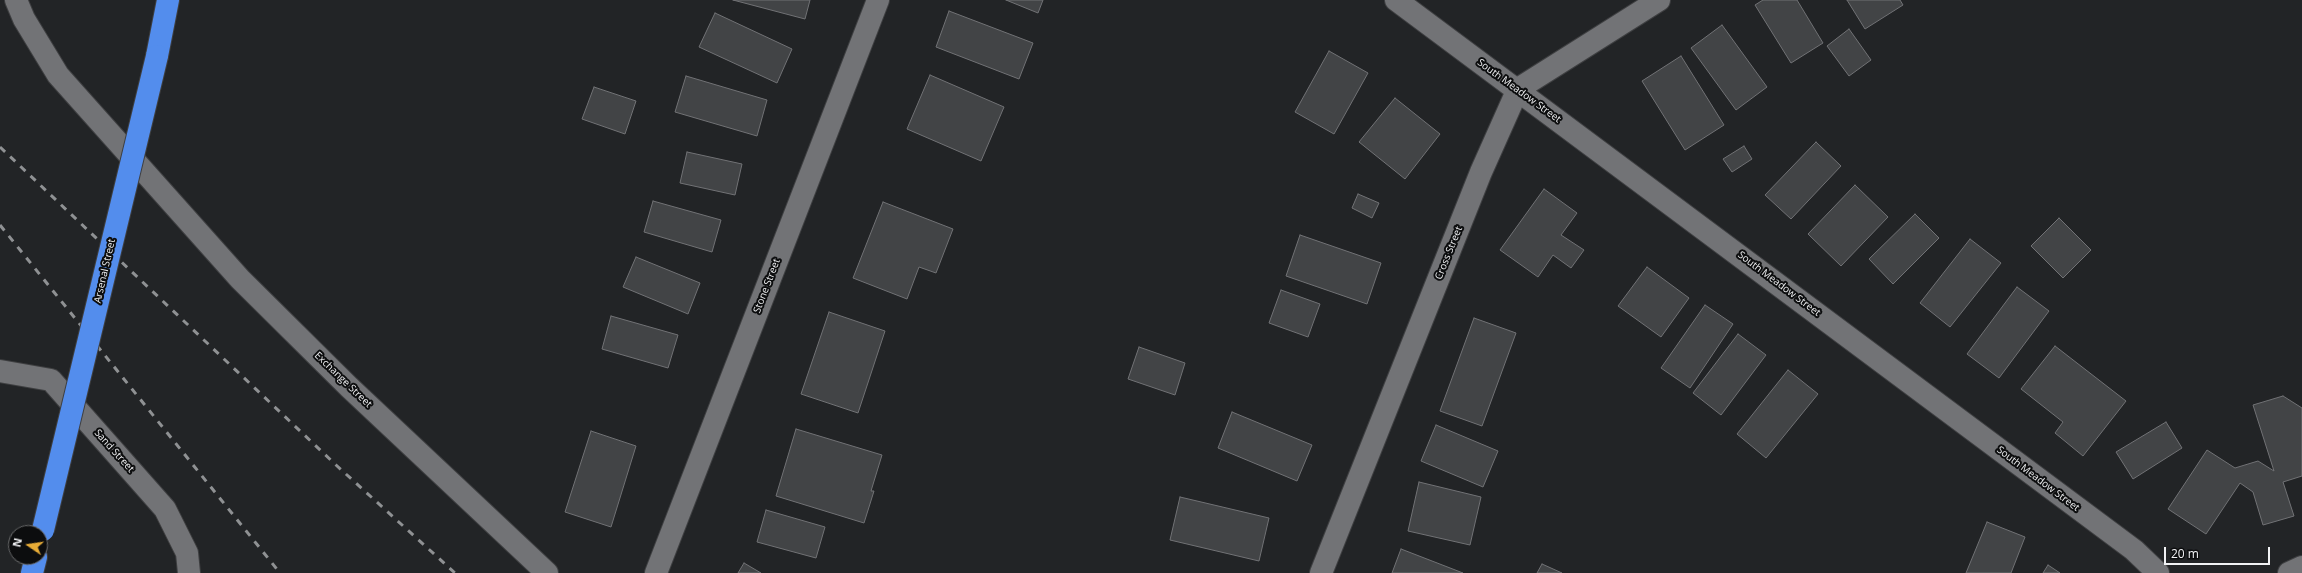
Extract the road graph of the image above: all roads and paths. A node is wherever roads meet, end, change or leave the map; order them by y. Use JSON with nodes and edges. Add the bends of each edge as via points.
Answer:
{"nodes":[{"id":1,"x":16,"y":0,"type":"edge"},
{"id":2,"x":168,"y":0,"type":"edge"},
{"id":3,"x":878,"y":0,"type":"edge"},
{"id":4,"x":1396,"y":0,"type":"edge"},
{"id":5,"x":1659,"y":0,"type":"edge"},
{"id":6,"x":1518,"y":89,"type":"junction"},
{"id":7,"x":0,"y":371,"type":"edge"},
{"id":8,"x":44,"y":525,"type":"edge"},
{"id":9,"x":2302,"y":567,"type":"edge"},
{"id":10,"x":188,"y":573,"type":"edge"},
{"id":11,"x":547,"y":573,"type":"edge"},
{"id":12,"x":656,"y":573,"type":"edge"},
{"id":13,"x":1322,"y":573,"type":"edge"},
{"id":14,"x":2158,"y":573,"type":"edge"},
{"id":15,"x":2289,"y":573,"type":"edge"}],
"edges":[{"from":1,"to":11,"type":"street","name":"Exchange Street","via":[[24,19],[58,75],[240,279]]},
{"from":2,"to":8,"type":"highway","name":"Arsenal Street","bridge":true,"via":[[157,56]]},
{"from":3,"to":12,"type":"street","name":"Stone Street"},
{"from":4,"to":6,"type":"street","name":"South Meadow Street"},
{"from":5,"to":6,"type":"street"},
{"from":6,"to":13,"type":"street","name":"Cross Street","via":[[1481,172]]},
{"from":6,"to":14,"type":"street","name":"South Meadow Street","via":[[2134,550]]},
{"from":7,"to":10,"type":"street","name":"Sand Street","via":[[51,380],[165,509],[187,553]]},
{"from":9,"to":15,"type":"street"}]}
